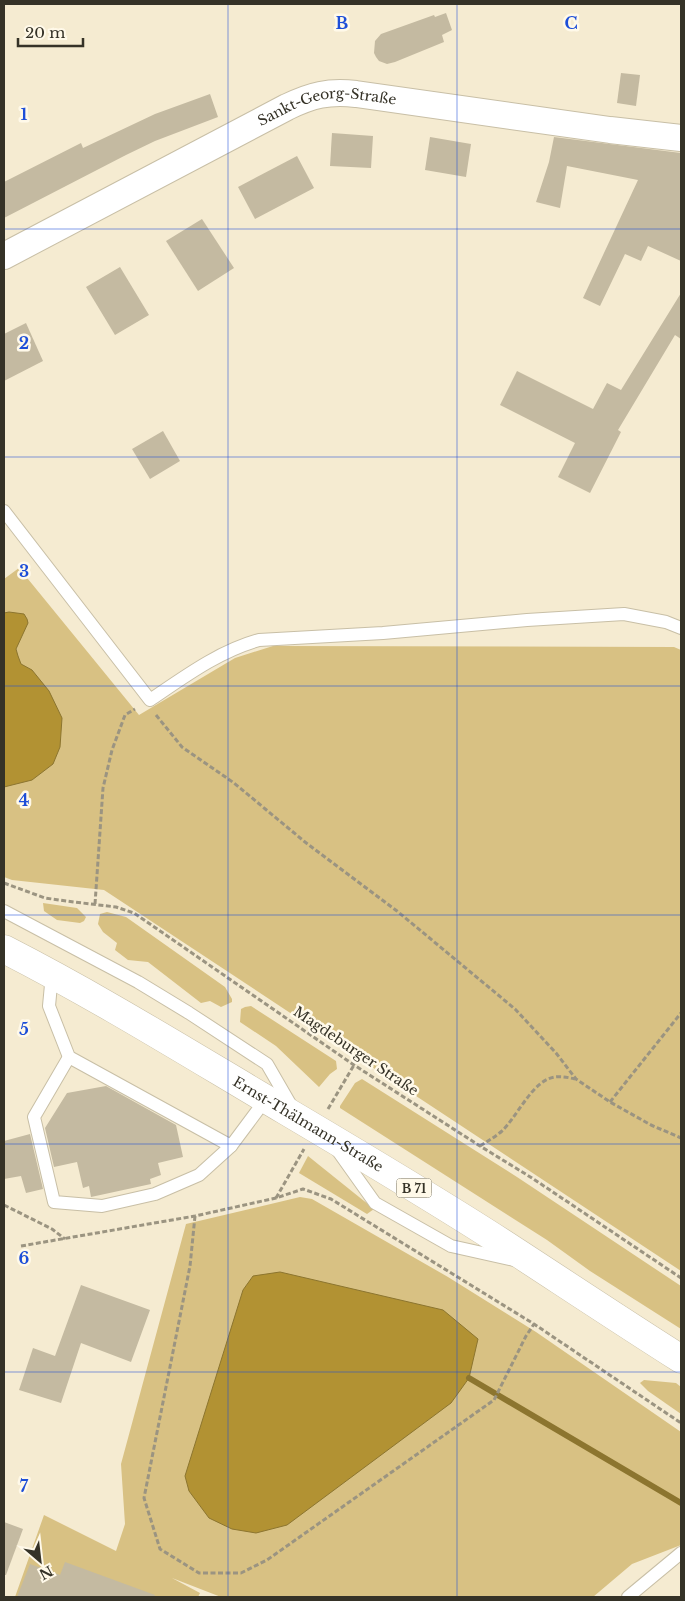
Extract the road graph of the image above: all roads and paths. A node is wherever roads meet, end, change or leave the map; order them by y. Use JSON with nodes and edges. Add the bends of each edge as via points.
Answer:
{"nodes":[{"id":1,"x":681,"y":138,"type":"edge"},
{"id":2,"x":4,"y":256,"type":"edge"},
{"id":3,"x":4,"y":511,"type":"edge"},
{"id":4,"x":681,"y":628,"type":"edge"},
{"id":5,"x":150,"y":700,"type":"junction"},
{"id":6,"x":4,"y":883,"type":"edge"},
{"id":7,"x":95,"y":904,"type":"junction"},
{"id":8,"x":4,"y":910,"type":"edge"},
{"id":9,"x":4,"y":949,"type":"edge"},
{"id":10,"x":52,"y":974,"type":"junction"},
{"id":11,"x":681,"y":1013,"type":"edge"},
{"id":12,"x":69,"y":1057,"type":"junction"},
{"id":13,"x":354,"y":1065,"type":"junction"},
{"id":14,"x":576,"y":1079,"type":"junction"},
{"id":15,"x":266,"y":1099,"type":"junction"},
{"id":16,"x":610,"y":1102,"type":"junction"},
{"id":17,"x":329,"y":1106,"type":"dead end"},
{"id":18,"x":298,"y":1118,"type":"junction"},
{"id":19,"x":681,"y":1138,"type":"edge"},
{"id":20,"x":231,"y":1146,"type":"junction"},
{"id":21,"x":480,"y":1146,"type":"junction"},
{"id":22,"x":302,"y":1152,"type":"dead end"},
{"id":23,"x":276,"y":1198,"type":"junction"},
{"id":24,"x":4,"y":1205,"type":"edge"},
{"id":25,"x":195,"y":1216,"type":"junction"},
{"id":26,"x":65,"y":1239,"type":"junction"},
{"id":27,"x":21,"y":1246,"type":"dead end"},
{"id":28,"x":681,"y":1278,"type":"edge"},
{"id":29,"x":534,"y":1324,"type":"junction"},
{"id":30,"x":681,"y":1359,"type":"edge"},
{"id":31,"x":681,"y":1423,"type":"edge"},
{"id":32,"x":681,"y":1553,"type":"edge"},
{"id":33,"x":628,"y":1597,"type":"edge"}],
"edges":[{"from":1,"to":2,"type":"street","name":"Sankt-Georg-Straße","via":[[347,93],[324,93],[287,106]]},
{"from":3,"to":5,"type":"lane"},
{"from":4,"to":5,"type":"lane","via":[[624,614],[259,640],[229,651]]},
{"from":5,"to":7,"type":"path","via":[[126,715],[112,750],[103,788]]},
{"from":5,"to":14,"type":"path","via":[[154,713],[182,748],[234,783],[508,1003],[545,1040]]},
{"from":6,"to":7,"type":"path","name":"Magdeburger Straße","via":[[45,898]]},
{"from":7,"to":13,"type":"path","name":"Magdeburger Straße","via":[[134,913]]},
{"from":8,"to":18,"type":"lane","via":[[138,982],[267,1064]]},
{"from":9,"to":10,"type":"main road","name":"Ernst-Thälmann-Straße","number":"B 71"},
{"from":10,"to":12,"type":"lane","via":[[48,1006]]},
{"from":10,"to":15,"type":"main road","name":"Ernst-Thälmann-Straße","number":"B 71"},
{"from":11,"to":16,"type":"path"},
{"from":12,"to":20,"type":"lane"},
{"from":12,"to":20,"type":"lane","via":[[34,1117],[54,1202],[102,1206],[155,1194],[200,1175]]},
{"from":13,"to":17,"type":"path"},
{"from":13,"to":21,"type":"path","name":"Magdeburger Straße"},
{"from":14,"to":16,"type":"path"},
{"from":14,"to":21,"type":"path","via":[[563,1076],[549,1078],[537,1086],[503,1130]]},
{"from":15,"to":18,"type":"main road","name":"Ernst-Thälmann-Straße","number":"B 71"},
{"from":15,"to":20,"type":"lane"},
{"from":16,"to":19,"type":"path"},
{"from":18,"to":30,"type":"main road","name":"Ernst-Thälmann-Straße","number":"B 71","via":[[535,1264]]},
{"from":21,"to":28,"type":"path","name":"Magdeburger Straße"},
{"from":22,"to":23,"type":"path"},
{"from":23,"to":25,"type":"path"},
{"from":23,"to":29,"type":"path","via":[[303,1189],[332,1199]]},
{"from":24,"to":26,"type":"path"},
{"from":25,"to":26,"type":"path"},
{"from":25,"to":29,"type":"path","via":[[190,1266],[144,1498],[160,1549],[199,1573],[241,1574],[267,1560],[494,1400]]},
{"from":26,"to":27,"type":"path"},
{"from":29,"to":31,"type":"path"},
{"from":32,"to":33,"type":"lane"}]}
